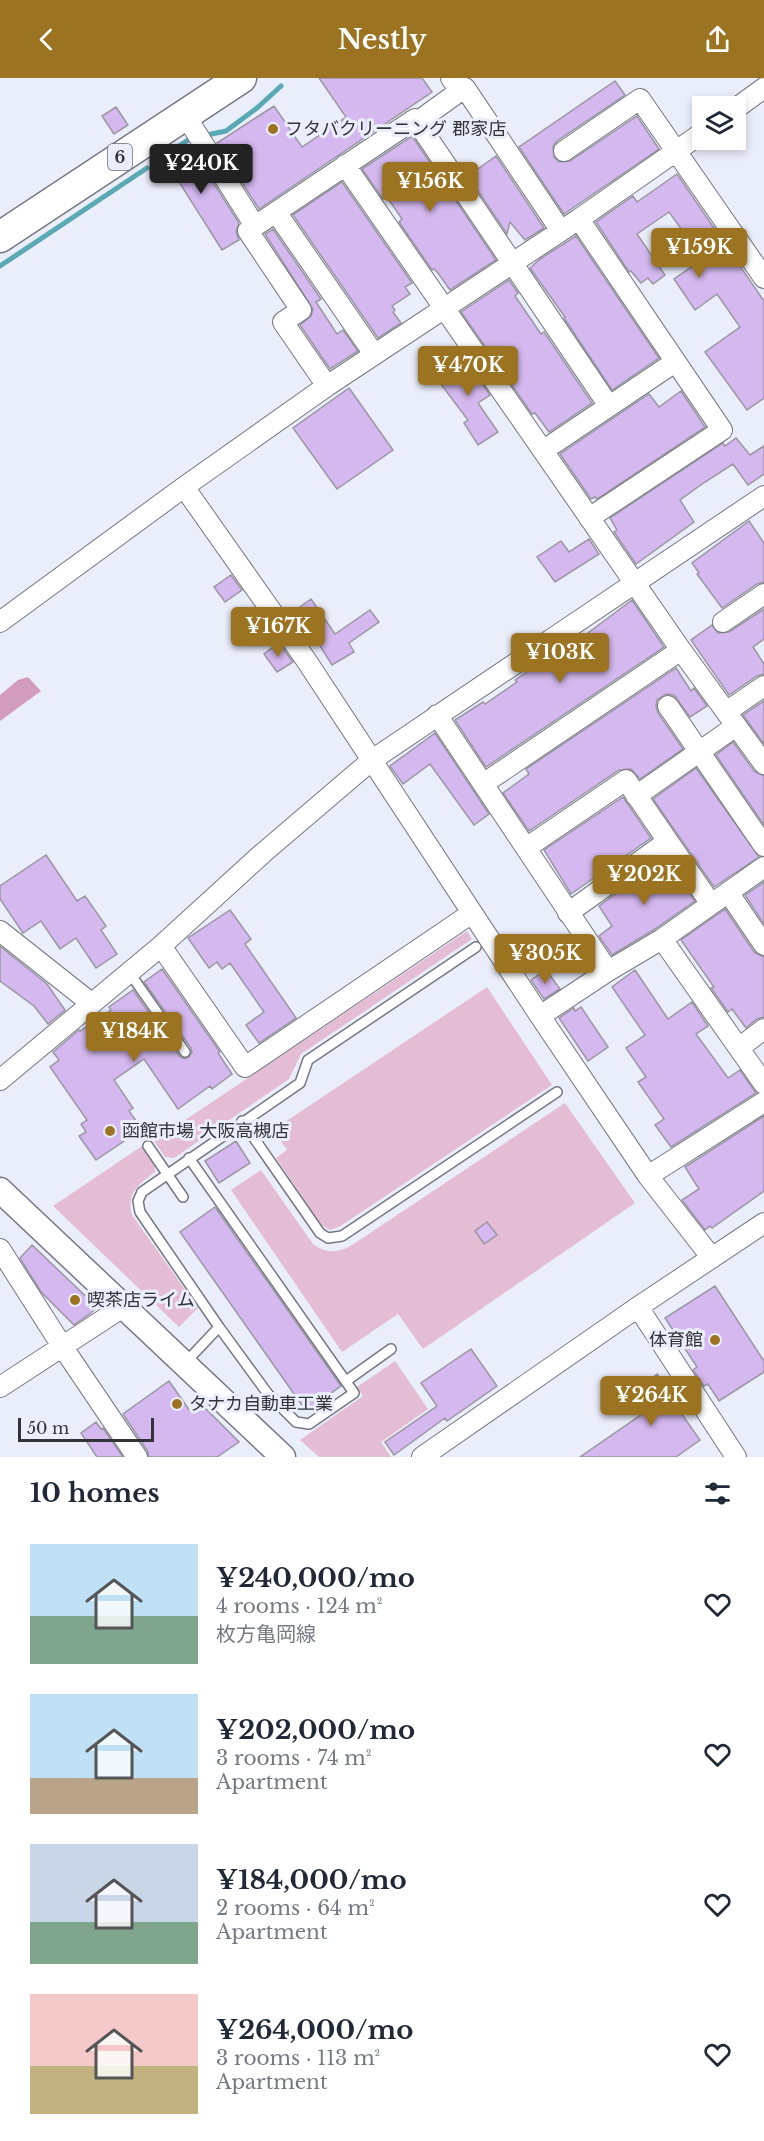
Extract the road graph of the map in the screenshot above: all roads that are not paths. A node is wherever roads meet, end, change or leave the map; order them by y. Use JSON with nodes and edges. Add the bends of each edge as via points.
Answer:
{"nodes":[{"id":1,"x":241,"y":78,"type":"edge"},
{"id":2,"x":456,"y":85,"type":"edge"},
{"id":3,"x":764,"y":88,"type":"edge"},
{"id":4,"x":746,"y":101,"type":"edge"},
{"id":5,"x":185,"y":115,"type":"junction"},
{"id":6,"x":417,"y":122,"type":"junction"},
{"id":7,"x":692,"y":140,"type":"edge"},
{"id":8,"x":564,"y":151,"type":"dead end"},
{"id":9,"x":676,"y":151,"type":"junction"},
{"id":10,"x":345,"y":165,"type":"junction"},
{"id":11,"x":276,"y":212,"type":"junction"},
{"id":12,"x":579,"y":219,"type":"junction"},
{"id":13,"x":255,"y":226,"type":"junction"},
{"id":14,"x":561,"y":231,"type":"junction"},
{"id":15,"x":0,"y":237,"type":"edge"},
{"id":16,"x":513,"y":264,"type":"junction"},
{"id":17,"x":764,"y":278,"type":"edge"},
{"id":18,"x":444,"y":309,"type":"junction"},
{"id":19,"x":374,"y":354,"type":"junction"},
{"id":20,"x":675,"y":362,"type":"junction"},
{"id":21,"x":327,"y":386,"type":"junction"},
{"id":22,"x":609,"y":406,"type":"junction"},
{"id":23,"x":544,"y":450,"type":"junction"},
{"id":24,"x":184,"y":487,"type":"junction"},
{"id":25,"x":764,"y":496,"type":"edge"},
{"id":26,"x":590,"y":518,"type":"junction"},
{"id":27,"x":635,"y":584,"type":"junction"},
{"id":28,"x":764,"y":594,"type":"edge"},
{"id":29,"x":0,"y":622,"type":"edge"},
{"id":30,"x":723,"y":622,"type":"dead end"},
{"id":31,"x":681,"y":650,"type":"junction"},
{"id":32,"x":764,"y":686,"type":"edge"},
{"id":33,"x":668,"y":706,"type":"dead end"},
{"id":34,"x":437,"y":715,"type":"junction"},
{"id":35,"x":731,"y":719,"type":"junction"},
{"id":36,"x":698,"y":751,"type":"junction"},
{"id":37,"x":372,"y":760,"type":"junction"},
{"id":38,"x":764,"y":764,"type":"edge"},
{"id":39,"x":483,"y":784,"type":"junction"},
{"id":40,"x":636,"y":796,"type":"junction"},
{"id":41,"x":668,"y":841,"type":"junction"},
{"id":42,"x":764,"y":846,"type":"edge"},
{"id":43,"x":526,"y":848,"type":"junction"},
{"id":44,"x":764,"y":867,"type":"edge"},
{"id":45,"x":728,"y":892,"type":"junction"},
{"id":46,"x":711,"y":904,"type":"junction"},
{"id":47,"x":472,"y":913,"type":"junction"},
{"id":48,"x":568,"y":913,"type":"junction"},
{"id":49,"x":0,"y":931,"type":"edge"},
{"id":50,"x":662,"y":939,"type":"junction"},
{"id":51,"x":764,"y":945,"type":"edge"},
{"id":52,"x":161,"y":946,"type":"junction"},
{"id":53,"x":476,"y":947,"type":"dead end"},
{"id":54,"x":608,"y":971,"type":"junction"},
{"id":55,"x":129,"y":972,"type":"junction"},
{"id":56,"x":92,"y":1003,"type":"junction"},
{"id":57,"x":540,"y":1016,"type":"junction"},
{"id":58,"x":764,"y":1029,"type":"edge"},
{"id":59,"x":740,"y":1048,"type":"junction"},
{"id":60,"x":185,"y":1052,"type":"dead end"},
{"id":61,"x":0,"y":1080,"type":"edge"},
{"id":62,"x":764,"y":1084,"type":"edge"},
{"id":63,"x":557,"y":1092,"type":"dead end"},
{"id":64,"x":764,"y":1102,"type":"edge"},
{"id":65,"x":242,"y":1121,"type":"junction"},
{"id":66,"x":148,"y":1146,"type":"dead end"},
{"id":67,"x":189,"y":1158,"type":"junction"},
{"id":68,"x":167,"y":1173,"type":"junction"},
{"id":69,"x":648,"y":1176,"type":"junction"},
{"id":70,"x":0,"y":1190,"type":"edge"},
{"id":71,"x":183,"y":1197,"type":"dead end"},
{"id":72,"x":764,"y":1223,"type":"edge"},
{"id":73,"x":0,"y":1249,"type":"edge"},
{"id":74,"x":712,"y":1258,"type":"junction"},
{"id":75,"x":123,"y":1306,"type":"junction"},
{"id":76,"x":638,"y":1307,"type":"junction"},
{"id":77,"x":219,"y":1327,"type":"junction"},
{"id":78,"x":62,"y":1346,"type":"junction"},
{"id":79,"x":391,"y":1349,"type":"dead end"},
{"id":80,"x":184,"y":1364,"type":"junction"},
{"id":81,"x":346,"y":1381,"type":"junction"},
{"id":82,"x":0,"y":1387,"type":"edge"},
{"id":83,"x":137,"y":1457,"type":"edge"},
{"id":84,"x":283,"y":1457,"type":"edge"},
{"id":85,"x":422,"y":1457,"type":"edge"},
{"id":86,"x":736,"y":1457,"type":"edge"}],
"edges":[{"from":1,"to":5,"type":"main road","number":"6"},
{"from":2,"to":6,"type":"street"},
{"from":2,"to":14,"type":"street","via":[[465,88]]},
{"from":3,"to":4,"type":"street"},
{"from":5,"to":13,"type":"street"},
{"from":5,"to":15,"type":"main road","number":"6"},
{"from":6,"to":10,"type":"street","via":[[415,119]]},
{"from":6,"to":16,"type":"street"},
{"from":7,"to":9,"type":"street"},
{"from":8,"to":9,"type":"street","via":[[640,99]]},
{"from":9,"to":12,"type":"street"},
{"from":9,"to":17,"type":"street"},
{"from":10,"to":11,"type":"street"},
{"from":10,"to":18,"type":"street"},
{"from":11,"to":13,"type":"street"},
{"from":11,"to":19,"type":"street"},
{"from":12,"to":14,"type":"street"},
{"from":12,"to":20,"type":"street"},
{"from":13,"to":21,"type":"street","via":[[248,231],[301,310],[283,322]]},
{"from":14,"to":16,"type":"street"},
{"from":16,"to":18,"type":"street"},
{"from":16,"to":22,"type":"street"},
{"from":18,"to":19,"type":"street"},
{"from":18,"to":23,"type":"street"},
{"from":19,"to":21,"type":"street"},
{"from":20,"to":22,"type":"street"},
{"from":20,"to":26,"type":"street","via":[[722,430]]},
{"from":21,"to":24,"type":"street"},
{"from":22,"to":23,"type":"street"},
{"from":23,"to":26,"type":"street"},
{"from":24,"to":29,"type":"street"},
{"from":24,"to":37,"type":"street"},
{"from":25,"to":27,"type":"street"},
{"from":26,"to":27,"type":"street"},
{"from":27,"to":31,"type":"street"},
{"from":27,"to":34,"type":"street"},
{"from":28,"to":30,"type":"street"},
{"from":31,"to":35,"type":"street"},
{"from":31,"to":39,"type":"street"},
{"from":32,"to":35,"type":"street"},
{"from":33,"to":36,"type":"street"},
{"from":34,"to":37,"type":"street"},
{"from":34,"to":39,"type":"street"},
{"from":35,"to":36,"type":"street"},
{"from":35,"to":38,"type":"street"},
{"from":36,"to":40,"type":"street"},
{"from":36,"to":42,"type":"street"},
{"from":37,"to":47,"type":"street"},
{"from":37,"to":52,"type":"street"},
{"from":39,"to":43,"type":"street"},
{"from":40,"to":41,"type":"street"},
{"from":40,"to":43,"type":"street","via":[[626,780]]},
{"from":41,"to":46,"type":"street"},
{"from":41,"to":48,"type":"street"},
{"from":43,"to":48,"type":"street"},
{"from":44,"to":45,"type":"street"},
{"from":45,"to":46,"type":"street"},
{"from":45,"to":51,"type":"street"},
{"from":46,"to":50,"type":"street"},
{"from":47,"to":52,"type":"street","via":[[245,1067]]},
{"from":47,"to":57,"type":"street"},
{"from":48,"to":54,"type":"street"},
{"from":49,"to":56,"type":"street"},
{"from":50,"to":54,"type":"street"},
{"from":50,"to":59,"type":"street"},
{"from":52,"to":55,"type":"street"},
{"from":53,"to":65,"type":"lane","via":[[308,1060],[300,1083]]},
{"from":54,"to":57,"type":"street"},
{"from":55,"to":56,"type":"street"},
{"from":55,"to":60,"type":"lane"},
{"from":56,"to":61,"type":"street"},
{"from":57,"to":69,"type":"street"},
{"from":58,"to":59,"type":"street"},
{"from":59,"to":62,"type":"street"},
{"from":63,"to":65,"type":"lane","via":[[333,1239],[320,1233]]},
{"from":64,"to":69,"type":"street"},
{"from":65,"to":67,"type":"lane"},
{"from":66,"to":68,"type":"lane"},
{"from":67,"to":68,"type":"lane"},
{"from":67,"to":81,"type":"lane"},
{"from":68,"to":71,"type":"lane"},
{"from":68,"to":77,"type":"lane","via":[[142,1192],[138,1207]]},
{"from":69,"to":74,"type":"street"},
{"from":70,"to":75,"type":"street"},
{"from":72,"to":74,"type":"street"},
{"from":73,"to":78,"type":"street"},
{"from":74,"to":76,"type":"street"},
{"from":75,"to":78,"type":"street"},
{"from":75,"to":80,"type":"street"},
{"from":76,"to":85,"type":"street"},
{"from":76,"to":86,"type":"street"},
{"from":77,"to":80,"type":"lane"},
{"from":77,"to":81,"type":"lane","via":[[268,1394],[296,1422],[309,1424],[354,1393]]},
{"from":78,"to":82,"type":"street"},
{"from":78,"to":83,"type":"street"},
{"from":79,"to":81,"type":"lane"},
{"from":80,"to":84,"type":"street"}]}
